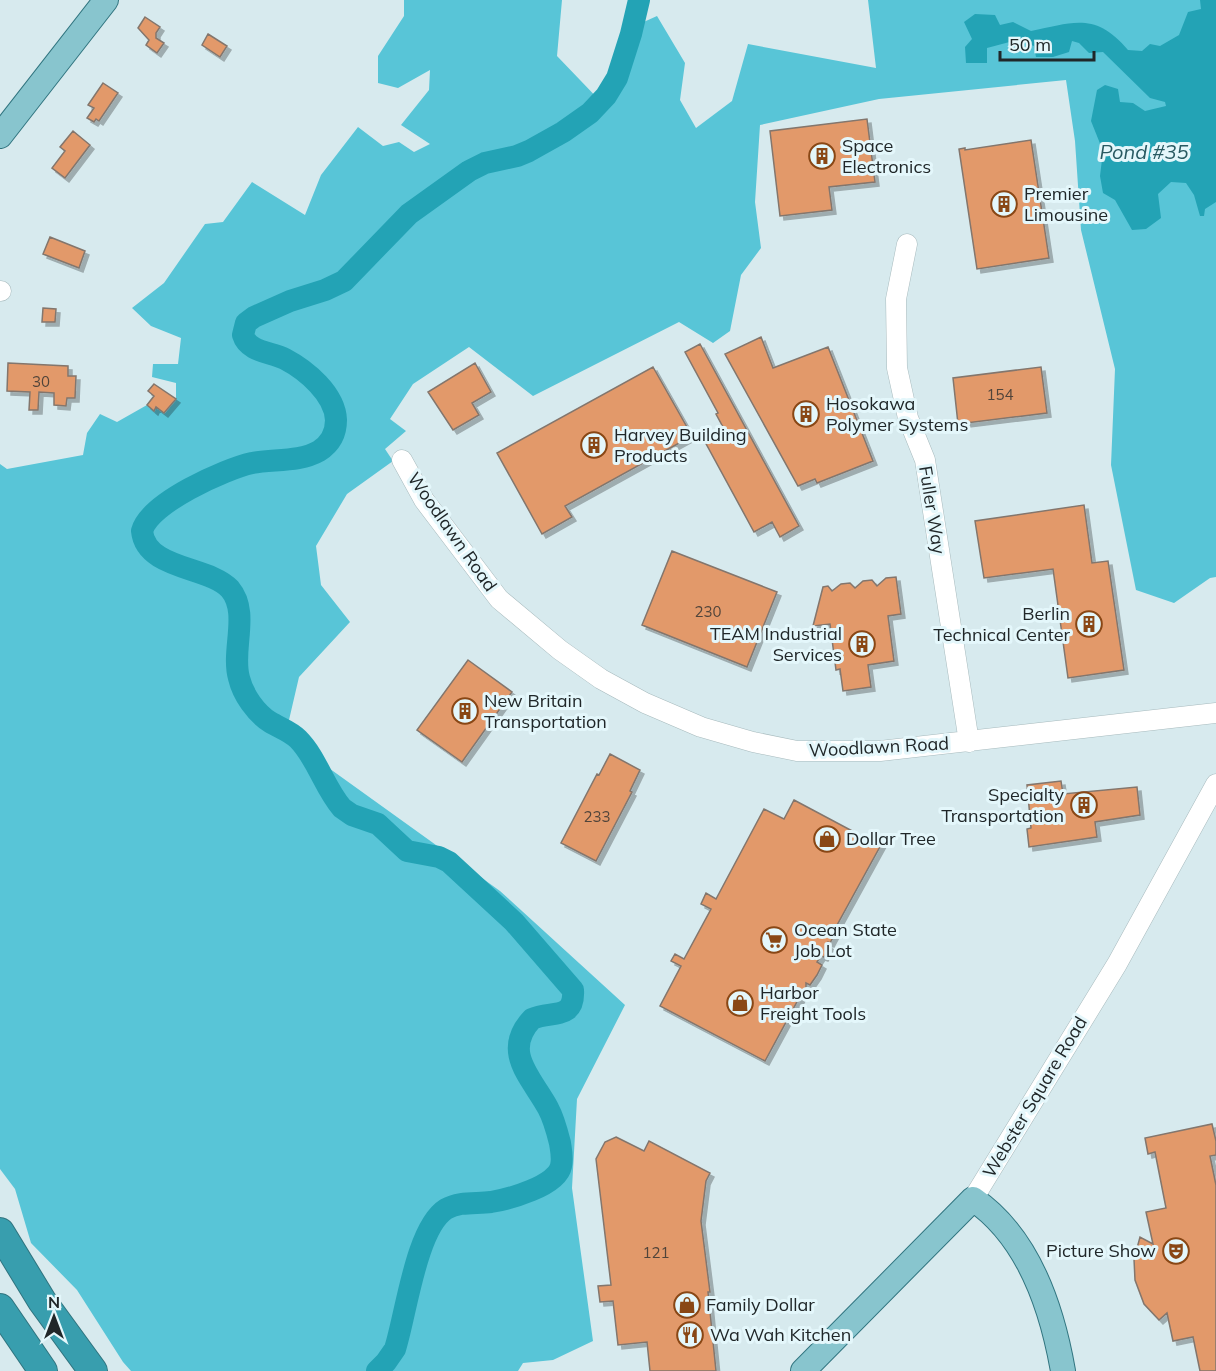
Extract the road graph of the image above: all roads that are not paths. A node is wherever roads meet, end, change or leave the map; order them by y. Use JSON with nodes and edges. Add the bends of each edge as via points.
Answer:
{"nodes":[{"id":1,"x":106,"y":0,"type":"edge"},
{"id":2,"x":0,"y":136,"type":"edge"},
{"id":3,"x":907,"y":244,"type":"dead end"},
{"id":4,"x":402,"y":460,"type":"dead end"},
{"id":5,"x":1216,"y":714,"type":"edge"},
{"id":6,"x":969,"y":742,"type":"junction"},
{"id":7,"x":1216,"y":784,"type":"edge"},
{"id":8,"x":973,"y":1199,"type":"junction"},
{"id":9,"x":0,"y":1232,"type":"edge"},
{"id":10,"x":0,"y":1308,"type":"edge"},
{"id":11,"x":43,"y":1371,"type":"edge"},
{"id":12,"x":93,"y":1371,"type":"edge"},
{"id":13,"x":803,"y":1371,"type":"edge"},
{"id":14,"x":1064,"y":1371,"type":"edge"}],
"edges":[{"from":1,"to":2,"type":"main road"},
{"from":3,"to":6,"type":"street","name":"Fuller Way","via":[[896,299],[897,368],[908,418],[925,460]]},
{"from":4,"to":6,"type":"street","name":"Woodlawn Road","via":[[424,500],[499,599],[601,679],[645,703],[702,727],[797,751],[880,751]]},
{"from":5,"to":6,"type":"street","name":"Woodlawn Road"},
{"from":7,"to":8,"type":"street","name":"Webster Square Road","via":[[1117,963]]},
{"from":8,"to":13,"type":"main road","name":"Webster Square Road"},
{"from":8,"to":14,"type":"main road","via":[[1003,1225],[1030,1268],[1051,1318]]},
{"from":9,"to":12,"type":"highway"},
{"from":10,"to":11,"type":"highway"}]}
